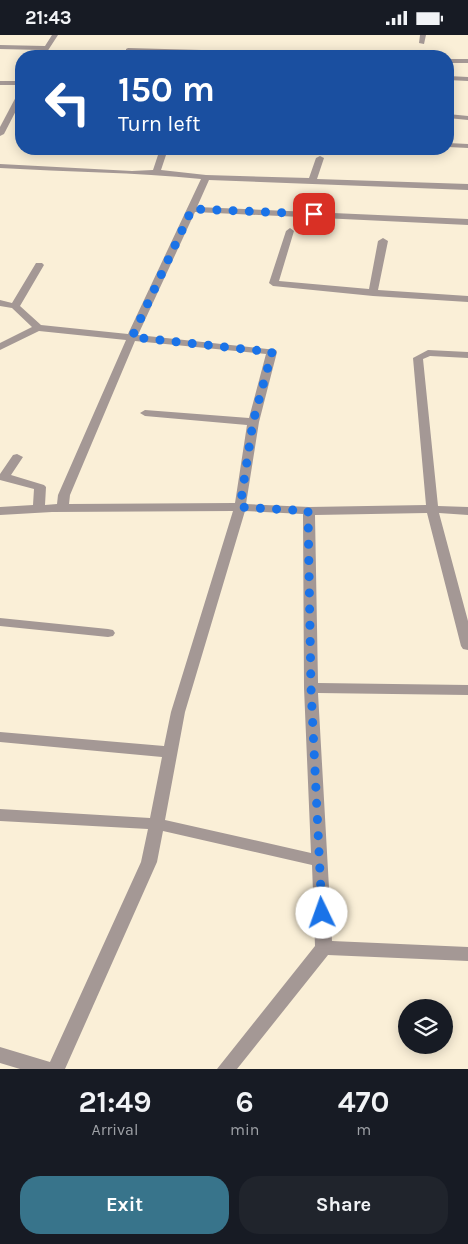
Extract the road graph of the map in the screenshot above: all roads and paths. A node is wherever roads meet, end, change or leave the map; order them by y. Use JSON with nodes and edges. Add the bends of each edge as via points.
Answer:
{"nodes":[{"id":1,"x":55,"y":35,"type":"edge"},
{"id":2,"x":423,"y":35,"type":"edge"},
{"id":3,"x":422,"y":43,"type":"dead end"},
{"id":4,"x":0,"y":47,"type":"edge"},
{"id":5,"x":46,"y":48,"type":"joint"},
{"id":6,"x":454,"y":61,"type":"edge"},
{"id":7,"x":468,"y":61,"type":"edge"},
{"id":8,"x":454,"y":78,"type":"edge"},
{"id":9,"x":468,"y":79,"type":"edge"},
{"id":10,"x":0,"y":83,"type":"edge"},
{"id":11,"x":15,"y":83,"type":"edge"},
{"id":12,"x":15,"y":104,"type":"edge"},
{"id":13,"x":454,"y":116,"type":"edge"},
{"id":14,"x":468,"y":117,"type":"edge"},
{"id":15,"x":4,"y":120,"type":"edge"},
{"id":16,"x":0,"y":134,"type":"edge"},
{"id":17,"x":454,"y":145,"type":"edge"},
{"id":18,"x":468,"y":146,"type":"edge"},
{"id":19,"x":162,"y":155,"type":"edge"},
{"id":20,"x":320,"y":158,"type":"dead end"},
{"id":21,"x":0,"y":166,"type":"edge"},
{"id":22,"x":156,"y":172,"type":"junction"},
{"id":23,"x":206,"y":177,"type":"junction"},
{"id":24,"x":312,"y":181,"type":"junction"},
{"id":25,"x":468,"y":187,"type":"edge"},
{"id":26,"x":192,"y":209,"type":"junction"},
{"id":27,"x":468,"y":222,"type":"edge"},
{"id":28,"x":290,"y":231,"type":"dead end"},
{"id":29,"x":383,"y":241,"type":"dead end"},
{"id":30,"x":39,"y":265,"type":"dead end"},
{"id":31,"x":372,"y":293,"type":"junction"},
{"id":32,"x":468,"y":299,"type":"edge"},
{"id":33,"x":0,"y":303,"type":"edge"},
{"id":34,"x":15,"y":306,"type":"junction"},
{"id":35,"x":38,"y":328,"type":"junction"},
{"id":36,"x":138,"y":337,"type":"junction"},
{"id":37,"x":0,"y":347,"type":"edge"},
{"id":38,"x":468,"y":355,"type":"edge"},
{"id":39,"x":145,"y":413,"type":"dead end"},
{"id":40,"x":253,"y":422,"type":"junction"},
{"id":41,"x":17,"y":457,"type":"dead end"},
{"id":42,"x":240,"y":507,"type":"junction"},
{"id":43,"x":63,"y":508,"type":"junction"},
{"id":44,"x":39,"y":509,"type":"junction"},
{"id":45,"x":432,"y":509,"type":"junction"},
{"id":46,"x":0,"y":511,"type":"edge"},
{"id":47,"x":308,"y":511,"type":"junction"},
{"id":48,"x":468,"y":511,"type":"edge"},
{"id":49,"x":0,"y":622,"type":"edge"},
{"id":50,"x":108,"y":633,"type":"dead end"},
{"id":51,"x":468,"y":646,"type":"edge"},
{"id":52,"x":311,"y":688,"type":"junction"},
{"id":53,"x":468,"y":690,"type":"edge"},
{"id":54,"x":0,"y":737,"type":"edge"},
{"id":55,"x":170,"y":752,"type":"junction"},
{"id":56,"x":0,"y":815,"type":"edge"},
{"id":57,"x":156,"y":825,"type":"junction"},
{"id":58,"x":320,"y":861,"type":"junction"},
{"id":59,"x":324,"y":948,"type":"junction"},
{"id":60,"x":468,"y":954,"type":"edge"},
{"id":61,"x":0,"y":1055,"type":"edge"},
{"id":62,"x":47,"y":1069,"type":"edge"},
{"id":63,"x":56,"y":1069,"type":"edge"},
{"id":64,"x":226,"y":1069,"type":"edge"}],
"edges":[{"from":1,"to":5,"type":"street"},
{"from":2,"to":3,"type":"street"},
{"from":4,"to":5,"type":"street"},
{"from":6,"to":7,"type":"street"},
{"from":8,"to":9,"type":"street"},
{"from":10,"to":11,"type":"street"},
{"from":12,"to":15,"type":"street"},
{"from":13,"to":14,"type":"street"},
{"from":15,"to":16,"type":"street"},
{"from":17,"to":18,"type":"street"},
{"from":19,"to":22,"type":"street"},
{"from":20,"to":24,"type":"street"},
{"from":21,"to":22,"type":"street"},
{"from":22,"to":23,"type":"street"},
{"from":23,"to":24,"type":"street"},
{"from":23,"to":26,"type":"street"},
{"from":24,"to":25,"type":"street"},
{"from":26,"to":27,"type":"street"},
{"from":26,"to":36,"type":"street"},
{"from":28,"to":31,"type":"street","via":[[276,285]]},
{"from":29,"to":31,"type":"street"},
{"from":30,"to":34,"type":"street"},
{"from":31,"to":32,"type":"street"},
{"from":33,"to":34,"type":"street"},
{"from":34,"to":35,"type":"street"},
{"from":35,"to":36,"type":"street"},
{"from":35,"to":37,"type":"street"},
{"from":36,"to":40,"type":"street","via":[[272,352]]},
{"from":36,"to":43,"type":"street","via":[[64,495]]},
{"from":38,"to":45,"type":"street","via":[[428,353],[418,358]]},
{"from":39,"to":40,"type":"street"},
{"from":40,"to":42,"type":"street"},
{"from":41,"to":44,"type":"street","via":[[4,477],[40,487]]},
{"from":42,"to":43,"type":"street"},
{"from":42,"to":47,"type":"street"},
{"from":42,"to":55,"type":"street","via":[[178,712]]},
{"from":43,"to":44,"type":"street"},
{"from":44,"to":46,"type":"street"},
{"from":45,"to":47,"type":"street"},
{"from":45,"to":48,"type":"street"},
{"from":45,"to":51,"type":"street"},
{"from":47,"to":52,"type":"street"},
{"from":49,"to":50,"type":"street"},
{"from":52,"to":53,"type":"street"},
{"from":52,"to":58,"type":"street"},
{"from":54,"to":55,"type":"street"},
{"from":55,"to":57,"type":"street"},
{"from":56,"to":57,"type":"street"},
{"from":57,"to":58,"type":"street"},
{"from":57,"to":63,"type":"street","via":[[150,863]]},
{"from":58,"to":59,"type":"street"},
{"from":59,"to":60,"type":"street"},
{"from":59,"to":64,"type":"street"},
{"from":61,"to":62,"type":"street"}]}
